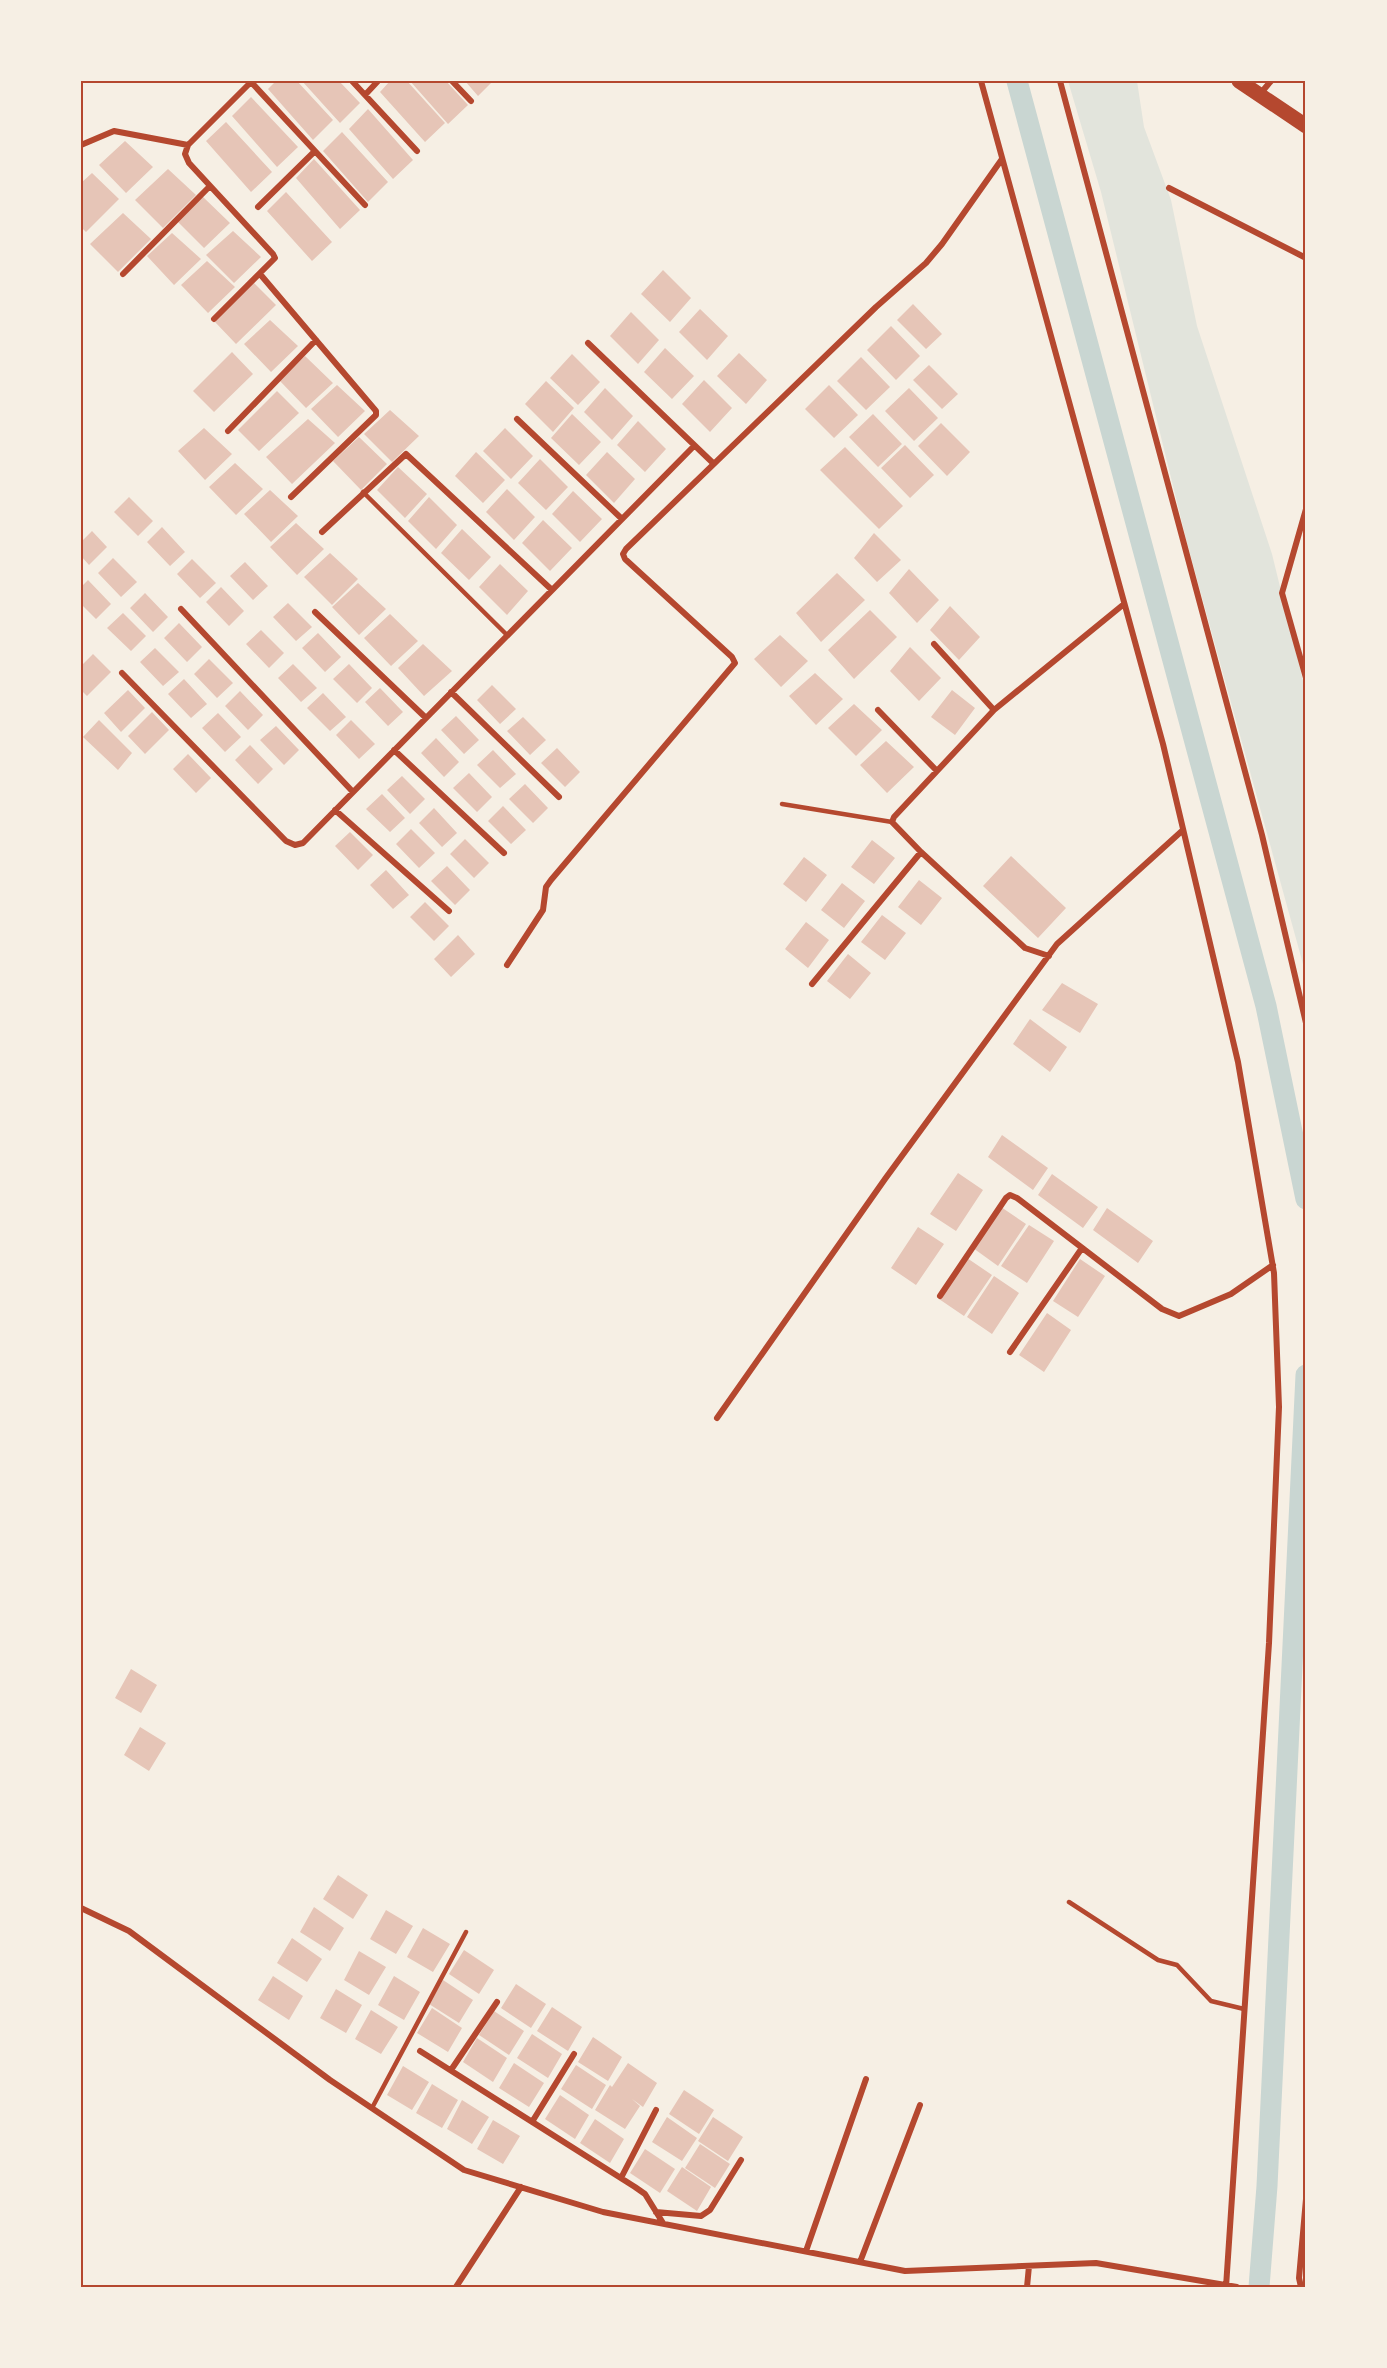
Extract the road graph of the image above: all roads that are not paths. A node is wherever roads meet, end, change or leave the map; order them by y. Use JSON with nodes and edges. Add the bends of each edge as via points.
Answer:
{"nodes":[{"id":1,"x":352,"y":81,"type":"edge"},
{"id":2,"x":378,"y":81,"type":"edge"},
{"id":3,"x":452,"y":81,"type":"edge"},
{"id":4,"x":981,"y":81,"type":"edge"},
{"id":5,"x":1060,"y":81,"type":"edge"},
{"id":6,"x":1239,"y":81,"type":"edge"},
{"id":7,"x":1271,"y":81,"type":"edge"},
{"id":8,"x":252,"y":82,"type":"edge"},
{"id":9,"x":365,"y":95,"type":"junction"},
{"id":10,"x":1259,"y":95,"type":"junction"},
{"id":11,"x":471,"y":101,"type":"dead end"},
{"id":12,"x":1306,"y":126,"type":"edge"},
{"id":13,"x":81,"y":145,"type":"edge"},
{"id":14,"x":188,"y":145,"type":"junction"},
{"id":15,"x":315,"y":151,"type":"junction"},
{"id":16,"x":417,"y":151,"type":"dead end"},
{"id":17,"x":1002,"y":159,"type":"junction"},
{"id":18,"x":210,"y":186,"type":"junction"},
{"id":19,"x":1169,"y":188,"type":"dead end"},
{"id":20,"x":365,"y":205,"type":"dead end"},
{"id":21,"x":258,"y":207,"type":"dead end"},
{"id":22,"x":1306,"y":258,"type":"edge"},
{"id":23,"x":123,"y":274,"type":"dead end"},
{"id":24,"x":260,"y":274,"type":"junction"},
{"id":25,"x":214,"y":319,"type":"dead end"},
{"id":26,"x":316,"y":340,"type":"junction"},
{"id":27,"x":588,"y":344,"type":"dead end"},
{"id":28,"x":517,"y":418,"type":"dead end"},
{"id":29,"x":228,"y":431,"type":"dead end"},
{"id":30,"x":694,"y":446,"type":"junction"},
{"id":31,"x":714,"y":464,"type":"junction"},
{"id":32,"x":363,"y":492,"type":"junction"},
{"id":33,"x":291,"y":496,"type":"dead end"},
{"id":34,"x":1306,"y":509,"type":"edge"},
{"id":35,"x":622,"y":519,"type":"junction"},
{"id":36,"x":322,"y":532,"type":"dead end"},
{"id":37,"x":552,"y":590,"type":"junction"},
{"id":38,"x":1124,"y":604,"type":"junction"},
{"id":39,"x":181,"y":609,"type":"dead end"},
{"id":40,"x":315,"y":612,"type":"dead end"},
{"id":41,"x":507,"y":635,"type":"junction"},
{"id":42,"x":934,"y":644,"type":"dead end"},
{"id":43,"x":122,"y":673,"type":"dead end"},
{"id":44,"x":1306,"y":678,"type":"edge"},
{"id":45,"x":451,"y":692,"type":"junction"},
{"id":46,"x":878,"y":710,"type":"dead end"},
{"id":47,"x":994,"y":710,"type":"junction"},
{"id":48,"x":426,"y":718,"type":"junction"},
{"id":49,"x":394,"y":750,"type":"junction"},
{"id":50,"x":936,"y":770,"type":"junction"},
{"id":51,"x":354,"y":792,"type":"junction"},
{"id":52,"x":559,"y":797,"type":"dead end"},
{"id":53,"x":782,"y":804,"type":"dead end"},
{"id":54,"x":335,"y":810,"type":"junction"},
{"id":55,"x":892,"y":822,"type":"junction"},
{"id":56,"x":1183,"y":830,"type":"junction"},
{"id":57,"x":921,"y":852,"type":"junction"},
{"id":58,"x":504,"y":853,"type":"dead end"},
{"id":59,"x":449,"y":911,"type":"dead end"},
{"id":60,"x":1049,"y":956,"type":"junction"},
{"id":61,"x":507,"y":965,"type":"dead end"},
{"id":62,"x":812,"y":984,"type":"dead end"},
{"id":63,"x":1306,"y":1023,"type":"edge"},
{"id":64,"x":1082,"y":1248,"type":"junction"},
{"id":65,"x":1273,"y":1265,"type":"junction"},
{"id":66,"x":940,"y":1296,"type":"dead end"},
{"id":67,"x":1010,"y":1352,"type":"dead end"},
{"id":68,"x":717,"y":1418,"type":"dead end"},
{"id":69,"x":1069,"y":1902,"type":"dead end"},
{"id":70,"x":81,"y":1908,"type":"edge"},
{"id":71,"x":466,"y":1932,"type":"dead end"},
{"id":72,"x":496,"y":2002,"type":"dead end"},
{"id":73,"x":1245,"y":2009,"type":"junction"},
{"id":74,"x":420,"y":2050,"type":"dead end"},
{"id":75,"x":574,"y":2054,"type":"dead end"},
{"id":76,"x":451,"y":2070,"type":"junction"},
{"id":77,"x":866,"y":2079,"type":"dead end"},
{"id":78,"x":920,"y":2105,"type":"dead end"},
{"id":79,"x":372,"y":2108,"type":"junction"},
{"id":80,"x":656,"y":2110,"type":"dead end"},
{"id":81,"x":532,"y":2121,"type":"junction"},
{"id":82,"x":741,"y":2160,"type":"dead end"},
{"id":83,"x":621,"y":2178,"type":"junction"},
{"id":84,"x":521,"y":2187,"type":"junction"},
{"id":85,"x":1306,"y":2199,"type":"edge"},
{"id":86,"x":656,"y":2212,"type":"junction"},
{"id":87,"x":663,"y":2223,"type":"junction"},
{"id":88,"x":806,"y":2251,"type":"junction"},
{"id":89,"x":860,"y":2262,"type":"junction"},
{"id":90,"x":1029,"y":2266,"type":"junction"},
{"id":91,"x":1226,"y":2286,"type":"edge"},
{"id":92,"x":456,"y":2287,"type":"edge"},
{"id":93,"x":1027,"y":2287,"type":"edge"},
{"id":94,"x":1237,"y":2287,"type":"edge"},
{"id":95,"x":1301,"y":2287,"type":"edge"}],
"edges":[{"from":1,"to":9,"type":"street"},
{"from":2,"to":9,"type":"street"},
{"from":3,"to":11,"type":"street"},
{"from":4,"to":17,"type":"street"},
{"from":5,"to":63,"type":"street","via":[[1262,835]]},
{"from":6,"to":10,"type":"main road"},
{"from":7,"to":10,"type":"street"},
{"from":8,"to":14,"type":"street"},
{"from":8,"to":15,"type":"street"},
{"from":9,"to":16,"type":"street"},
{"from":10,"to":12,"type":"main road"},
{"from":13,"to":14,"type":"street","via":[[114,131]]},
{"from":14,"to":18,"type":"street","via":[[185,154],[189,163]]},
{"from":15,"to":20,"type":"street"},
{"from":15,"to":21,"type":"street"},
{"from":17,"to":31,"type":"street","via":[[930,258]]},
{"from":17,"to":38,"type":"street"},
{"from":18,"to":23,"type":"street"},
{"from":18,"to":24,"type":"street","via":[[273,254],[275,258]]},
{"from":19,"to":22,"type":"street"},
{"from":24,"to":25,"type":"street"},
{"from":24,"to":26,"type":"street"},
{"from":26,"to":29,"type":"street"},
{"from":26,"to":33,"type":"street","via":[[376,411]]},
{"from":27,"to":30,"type":"street"},
{"from":28,"to":35,"type":"street"},
{"from":30,"to":31,"type":"street"},
{"from":30,"to":35,"type":"street"},
{"from":31,"to":61,"type":"street","via":[[624,554],[735,663],[551,879],[543,910]]},
{"from":32,"to":36,"type":"street"},
{"from":32,"to":37,"type":"street","via":[[406,454]]},
{"from":32,"to":41,"type":"lane"},
{"from":34,"to":44,"type":"street","via":[[1282,593]]},
{"from":35,"to":37,"type":"street"},
{"from":37,"to":41,"type":"street"},
{"from":38,"to":47,"type":"street"},
{"from":38,"to":56,"type":"street"},
{"from":39,"to":51,"type":"street"},
{"from":40,"to":48,"type":"street"},
{"from":41,"to":45,"type":"street"},
{"from":42,"to":47,"type":"street"},
{"from":43,"to":54,"type":"street","via":[[286,841],[295,846],[303,843]]},
{"from":45,"to":48,"type":"street"},
{"from":45,"to":52,"type":"street"},
{"from":46,"to":50,"type":"street"},
{"from":47,"to":50,"type":"street"},
{"from":48,"to":49,"type":"street"},
{"from":49,"to":51,"type":"street"},
{"from":49,"to":58,"type":"street"},
{"from":50,"to":55,"type":"street"},
{"from":51,"to":54,"type":"street"},
{"from":53,"to":55,"type":"lane"},
{"from":54,"to":59,"type":"street"},
{"from":55,"to":57,"type":"street"},
{"from":56,"to":60,"type":"street","via":[[1069,931]]},
{"from":56,"to":65,"type":"street","via":[[1238,1062]]},
{"from":57,"to":60,"type":"street","via":[[1025,948]]},
{"from":57,"to":62,"type":"street"},
{"from":60,"to":68,"type":"street","via":[[885,1179]]},
{"from":64,"to":65,"type":"street","via":[[1162,1309],[1179,1316],[1231,1294]]},
{"from":64,"to":66,"type":"street","via":[[1010,1195]]},
{"from":64,"to":67,"type":"street"},
{"from":65,"to":73,"type":"street","via":[[1279,1407],[1269,1643]]},
{"from":69,"to":73,"type":"lane","via":[[1158,1960],[1177,1965],[1210,2001]]},
{"from":70,"to":79,"type":"street","via":[[129,1931]]},
{"from":71,"to":79,"type":"lane"},
{"from":72,"to":76,"type":"street"},
{"from":73,"to":91,"type":"street"},
{"from":74,"to":76,"type":"street"},
{"from":75,"to":81,"type":"street"},
{"from":76,"to":81,"type":"street"},
{"from":77,"to":88,"type":"street"},
{"from":78,"to":89,"type":"street"},
{"from":79,"to":84,"type":"street","via":[[464,2170]]},
{"from":80,"to":83,"type":"street"},
{"from":81,"to":83,"type":"street"},
{"from":82,"to":86,"type":"street","via":[[710,2210],[701,2216]]},
{"from":83,"to":86,"type":"street","via":[[645,2194]]},
{"from":84,"to":87,"type":"street","via":[[603,2212]]},
{"from":84,"to":92,"type":"street"},
{"from":85,"to":95,"type":"street"},
{"from":86,"to":87,"type":"street"},
{"from":87,"to":88,"type":"street"},
{"from":88,"to":89,"type":"street"},
{"from":89,"to":90,"type":"street","via":[[905,2271]]},
{"from":90,"to":91,"type":"street","via":[[1096,2263]]},
{"from":90,"to":93,"type":"street"},
{"from":91,"to":94,"type":"street"}]}
